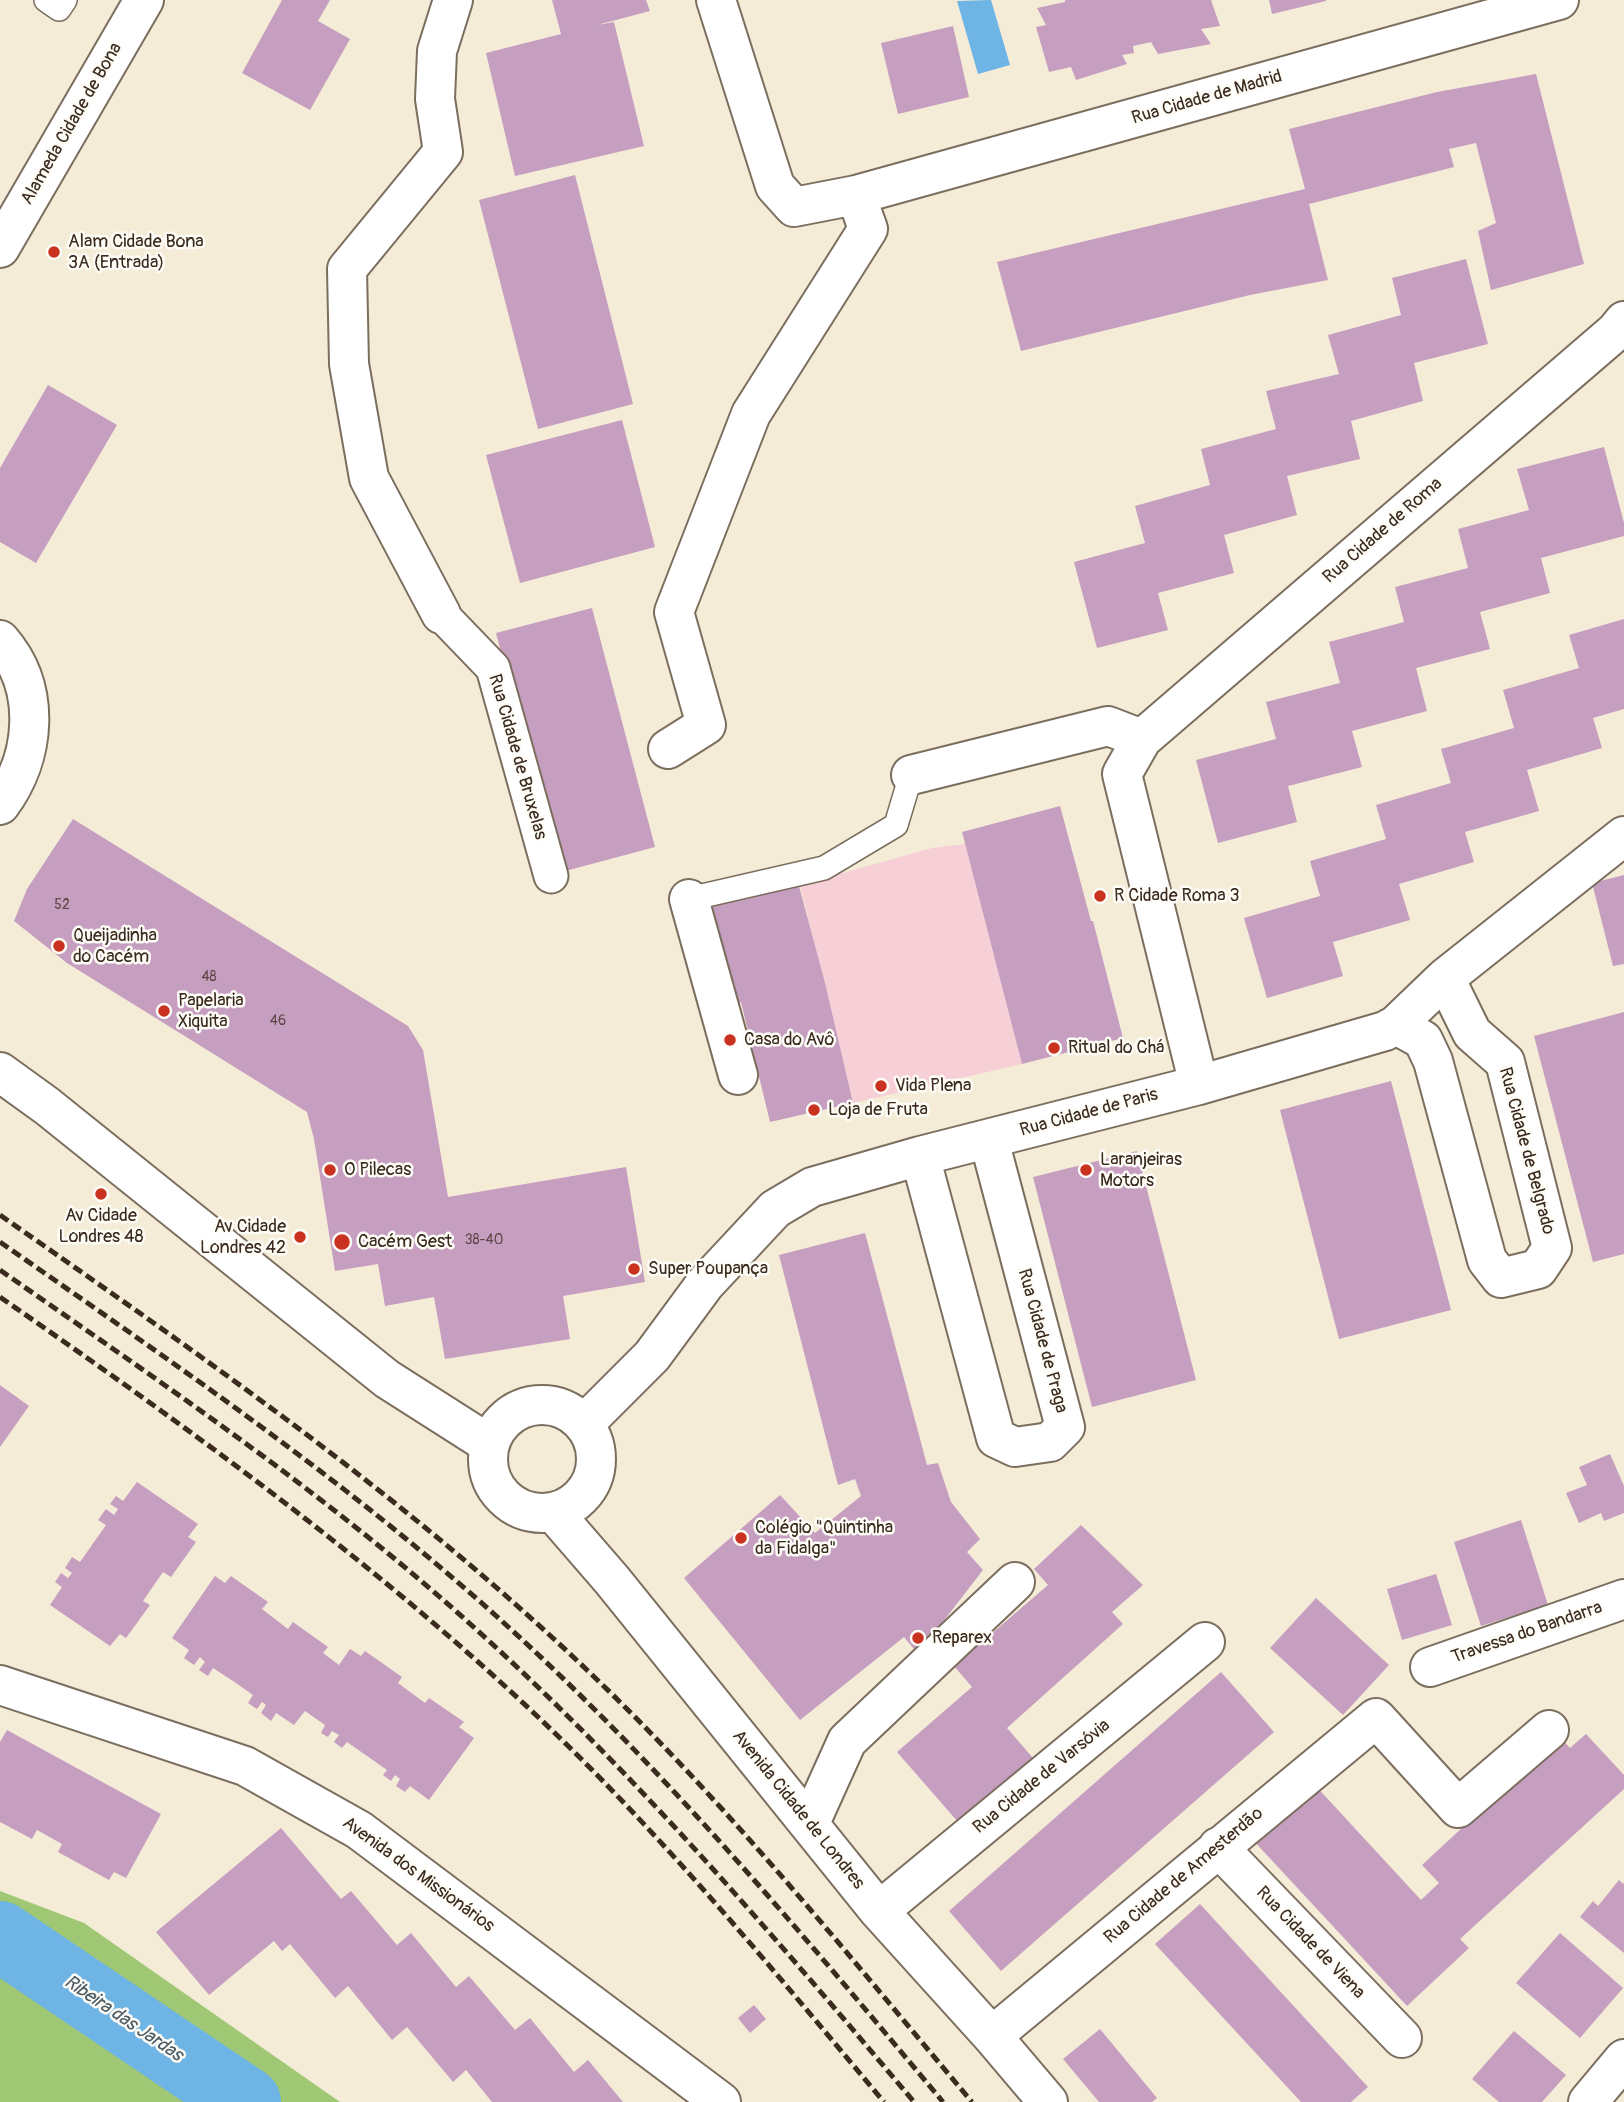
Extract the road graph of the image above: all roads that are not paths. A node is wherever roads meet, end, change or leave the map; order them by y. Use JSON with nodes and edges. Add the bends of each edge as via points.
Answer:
{"nodes":[{"id":1,"x":46,"y":0,"type":"edge"},
{"id":2,"x":65,"y":0,"type":"edge"},
{"id":3,"x":144,"y":0,"type":"edge"},
{"id":4,"x":453,"y":0,"type":"edge"},
{"id":5,"x":716,"y":0,"type":"edge"},
{"id":6,"x":1559,"y":0,"type":"edge"},
{"id":7,"x":856,"y":195,"type":"junction"},
{"id":8,"x":0,"y":248,"type":"edge"},
{"id":9,"x":1624,"y":321,"type":"edge"},
{"id":10,"x":442,"y":614,"type":"joint"},
{"id":11,"x":0,"y":640,"type":"edge"},
{"id":12,"x":1142,"y":739,"type":"junction"},
{"id":13,"x":668,"y":749,"type":"dead end"},
{"id":14,"x":911,"y":775,"type":"joint"},
{"id":15,"x":0,"y":805,"type":"edge"},
{"id":16,"x":1624,"y":836,"type":"edge"},
{"id":17,"x":551,"y":876,"type":"dead end"},
{"id":18,"x":690,"y":899,"type":"joint"},
{"id":19,"x":1445,"y":978,"type":"junction"},
{"id":20,"x":1396,"y":1024,"type":"junction"},
{"id":21,"x":0,"y":1072,"type":"edge"},
{"id":22,"x":738,"y":1075,"type":"dead end"},
{"id":23,"x":1199,"y":1085,"type":"junction"},
{"id":24,"x":989,"y":1140,"type":"junction"},
{"id":25,"x":920,"y":1156,"type":"junction"},
{"id":26,"x":585,"y":1423,"type":"junction"},
{"id":27,"x":489,"y":1444,"type":"junction"},
{"id":28,"x":554,"y":1513,"type":"junction"},
{"id":29,"x":1015,"y":1582,"type":"dead end"},
{"id":30,"x":1624,"y":1599,"type":"edge"},
{"id":31,"x":1205,"y":1642,"type":"dead end"},
{"id":32,"x":1430,"y":1667,"type":"dead end"},
{"id":33,"x":0,"y":1685,"type":"edge"},
{"id":34,"x":1549,"y":1730,"type":"dead end"},
{"id":35,"x":810,"y":1823,"type":"junction"},
{"id":36,"x":1218,"y":1847,"type":"junction"},
{"id":37,"x":879,"y":1911,"type":"junction"},
{"id":38,"x":992,"y":2036,"type":"junction"},
{"id":39,"x":1402,"y":2038,"type":"dead end"},
{"id":40,"x":1624,"y":2059,"type":"edge"},
{"id":41,"x":1592,"y":2101,"type":"edge"},
{"id":42,"x":722,"y":2102,"type":"edge"},
{"id":43,"x":1048,"y":2102,"type":"edge"}],
"edges":[{"from":1,"to":2,"type":"lane","via":[[59,9]]},
{"from":3,"to":8,"type":"street","name":"Alameda Cidade de Bona"},
{"from":4,"to":10,"type":"street","name":"Rua Cidade de Bruxelas","via":[[437,51],[435,99],[443,152],[347,269],[349,364],[369,478]]},
{"from":5,"to":7,"type":"street","via":[[775,186],[794,207]]},
{"from":6,"to":7,"type":"street","name":"Rua Cidade de Madrid"},
{"from":7,"to":13,"type":"street","via":[[868,229],[751,414],[674,612],[706,725]]},
{"from":9,"to":12,"type":"street","name":"Rua Cidade de Roma"},
{"from":10,"to":17,"type":"street","name":"Rua Cidade de Bruxelas","via":[[493,668]]},
{"from":11,"to":15,"type":"street","via":[[23,679],[30,708],[30,735],[15,786]]},
{"from":12,"to":14,"type":"street","via":[[1108,726]]},
{"from":12,"to":23,"type":"street","name":"Rua Cidade de Roma","via":[[1122,774]]},
{"from":14,"to":18,"type":"lane","via":[[896,825],[824,868]]},
{"from":16,"to":19,"type":"street","name":"Rua Cidade de Paris"},
{"from":18,"to":22,"type":"street"},
{"from":19,"to":20,"type":"street","name":"Rua Cidade de Paris"},
{"from":19,"to":20,"type":"street","name":"Rua Cidade de Belgrado","via":[[1472,1033],[1505,1062],[1552,1248],[1538,1269],[1501,1278],[1487,1260],[1433,1061],[1423,1040]]},
{"from":20,"to":23,"type":"street","name":"Rua Cidade de Paris"},
{"from":21,"to":27,"type":"street","via":[[387,1380]]},
{"from":23,"to":24,"type":"street","name":"Rua Cidade de Paris"},
{"from":24,"to":25,"type":"street","name":"Rua Cidade de Paris"},
{"from":24,"to":25,"type":"street","name":"Rua Cidade de Praga","via":[[1065,1427],[1050,1442],[1015,1447],[996,1438]]},
{"from":25,"to":26,"type":"street","name":"Rua Cidade de Paris","via":[[812,1187],[775,1209],[705,1284],[652,1356]]},
{"from":26,"to":27,"type":"street","via":[[564,1408],[526,1406],[501,1423]]},
{"from":26,"to":28,"type":"street","via":[[596,1446],[596,1473],[587,1491]]},
{"from":27,"to":28,"type":"street","via":[[493,1482],[504,1497],[536,1513]]},
{"from":28,"to":35,"type":"street","name":"Avenida Cidade de Londres"},
{"from":29,"to":35,"type":"street","via":[[847,1741]]},
{"from":30,"to":32,"type":"street","name":"Travessa do Bandarra"},
{"from":31,"to":37,"type":"street","name":"Rua Cidade de Varsóvia"},
{"from":33,"to":42,"type":"street","name":"Avenida dos Missionários","via":[[245,1766],[359,1830]]},
{"from":34,"to":36,"type":"street","name":"Rua Cidade de Amesterdão","via":[[1458,1808],[1376,1717]]},
{"from":35,"to":37,"type":"street","name":"Avenida Cidade de Londres"},
{"from":36,"to":38,"type":"street","name":"Rua Cidade de Amesterdão"},
{"from":36,"to":39,"type":"street","name":"Rua Cidade de Viena"},
{"from":37,"to":38,"type":"street","name":"Avenida Cidade de Londres"},
{"from":38,"to":43,"type":"street","name":"Avenida Cidade de Londres"},
{"from":40,"to":41,"type":"street"}]}
